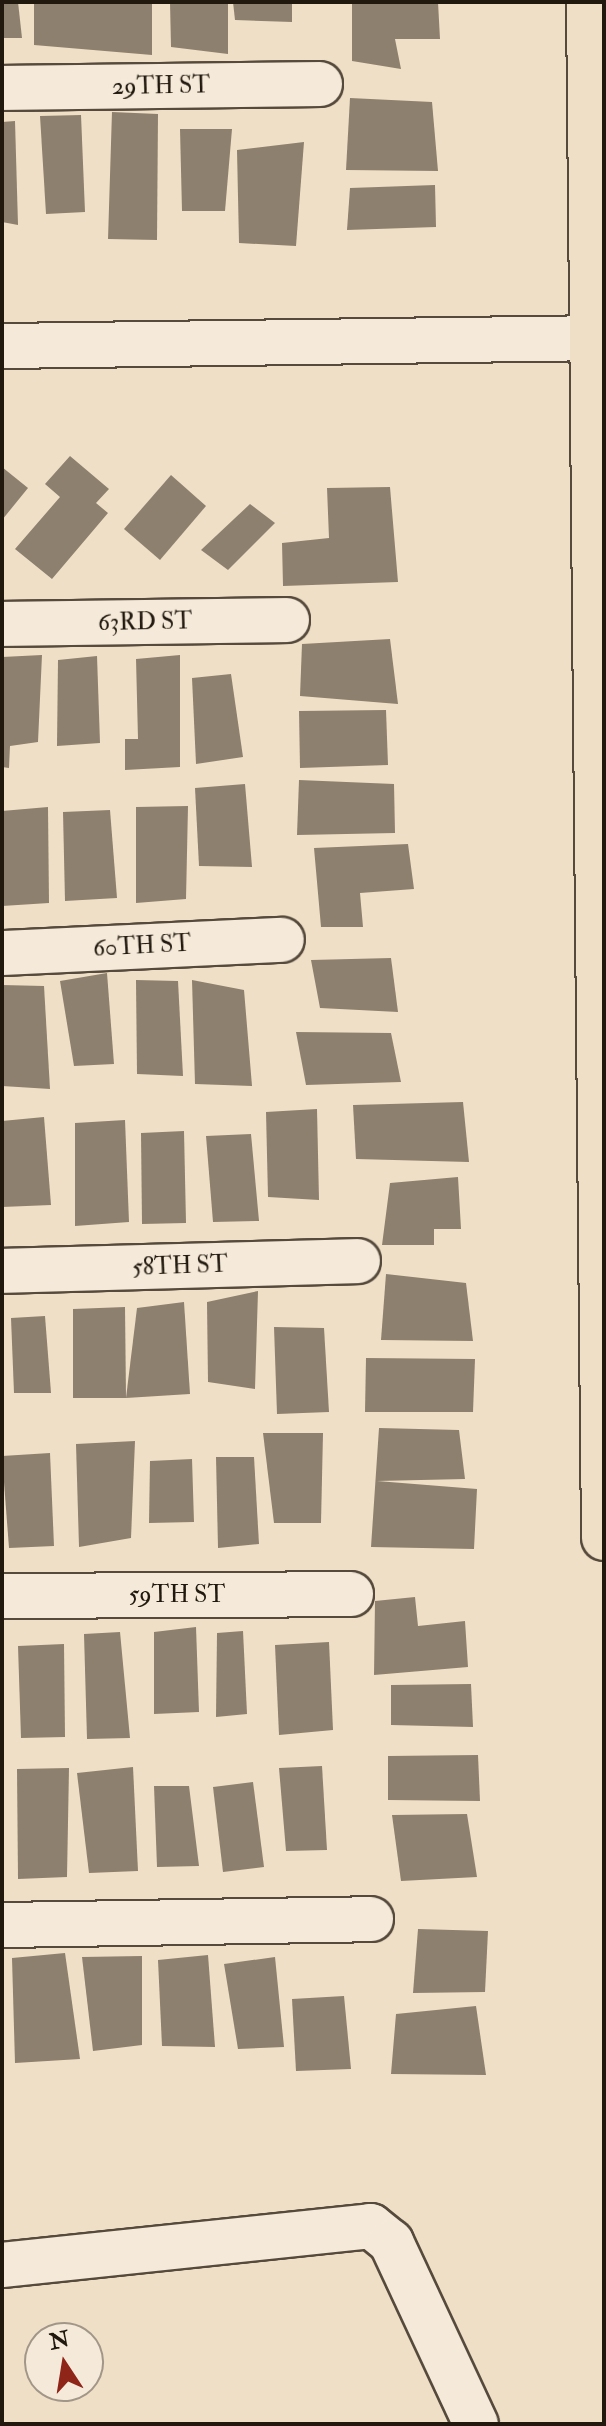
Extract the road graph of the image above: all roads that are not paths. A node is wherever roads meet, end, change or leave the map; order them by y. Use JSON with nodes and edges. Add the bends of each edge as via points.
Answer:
{"nodes":[{"id":1,"x":589,"y":2,"type":"edge"},
{"id":2,"x":320,"y":84,"type":"dead end"},
{"id":3,"x":2,"y":88,"type":"edge"},
{"id":4,"x":597,"y":338,"type":"edge"},
{"id":5,"x":2,"y":346,"type":"edge"},
{"id":6,"x":287,"y":620,"type":"dead end"},
{"id":7,"x":2,"y":624,"type":"edge"},
{"id":8,"x":282,"y":940,"type":"dead end"},
{"id":9,"x":2,"y":953,"type":"edge"},
{"id":10,"x":358,"y":1261,"type":"dead end"},
{"id":11,"x":2,"y":1271,"type":"edge"},
{"id":12,"x":604,"y":1538,"type":"edge"},
{"id":13,"x":351,"y":1594,"type":"dead end"},
{"id":14,"x":2,"y":1596,"type":"edge"},
{"id":15,"x":371,"y":1919,"type":"dead end"},
{"id":16,"x":2,"y":1925,"type":"edge"},
{"id":17,"x":2,"y":2265,"type":"edge"},
{"id":18,"x":476,"y":2424,"type":"edge"}],
"edges":[{"from":1,"to":4,"type":"main road"},
{"from":2,"to":3,"type":"street","name":"29TH ST"},
{"from":4,"to":5,"type":"street"},
{"from":4,"to":12,"type":"main road"},
{"from":6,"to":7,"type":"street","name":"63RD ST"},
{"from":8,"to":9,"type":"street","name":"60TH ST"},
{"from":10,"to":11,"type":"street","name":"58TH ST"},
{"from":13,"to":14,"type":"street","name":"59TH ST"},
{"from":15,"to":16,"type":"street"},
{"from":17,"to":18,"type":"street","via":[[371,2226],[391,2242]]}]}
